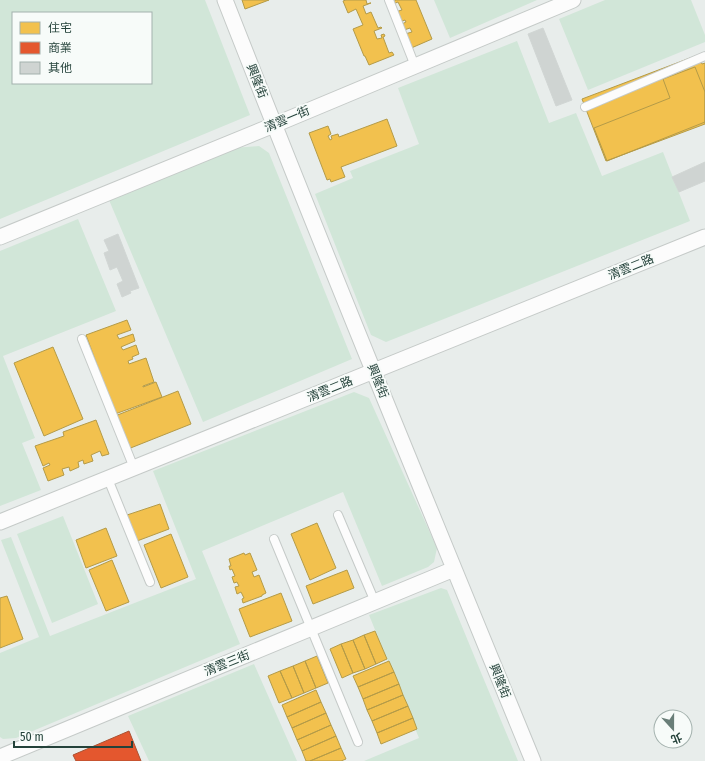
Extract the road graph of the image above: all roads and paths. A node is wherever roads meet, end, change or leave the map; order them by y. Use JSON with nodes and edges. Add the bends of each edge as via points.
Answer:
{"nodes":[{"id":1,"x":225,"y":0,"type":"edge"},
{"id":2,"x":389,"y":0,"type":"edge"},
{"id":3,"x":573,"y":0,"type":"edge"},
{"id":4,"x":705,"y":56,"type":"edge"},
{"id":5,"x":414,"y":66,"type":"junction"},
{"id":6,"x":585,"y":107,"type":"dead end"},
{"id":7,"x":274,"y":125,"type":"junction"},
{"id":8,"x":0,"y":236,"type":"edge"},
{"id":9,"x":705,"y":237,"type":"edge"},
{"id":10,"x":82,"y":339,"type":"dead end"},
{"id":11,"x":374,"y":371,"type":"junction"},
{"id":12,"x":134,"y":468,"type":"junction"},
{"id":13,"x":108,"y":479,"type":"junction"},
{"id":14,"x":338,"y":515,"type":"dead end"},
{"id":15,"x":0,"y":522,"type":"edge"},
{"id":16,"x":274,"y":539,"type":"dead end"},
{"id":17,"x":454,"y":569,"type":"junction"},
{"id":18,"x":150,"y":582,"type":"dead end"},
{"id":19,"x":375,"y":602,"type":"junction"},
{"id":20,"x":310,"y":628,"type":"junction"},
{"id":21,"x":358,"y":742,"type":"dead end"},
{"id":22,"x":0,"y":757,"type":"edge"},
{"id":23,"x":533,"y":761,"type":"edge"}],
"edges":[{"from":1,"to":7,"type":"street","name":"興隆街"},
{"from":2,"to":5,"type":"lane"},
{"from":3,"to":5,"type":"street","name":"清雲一街"},
{"from":4,"to":6,"type":"lane"},
{"from":5,"to":7,"type":"street","name":"清雲一街"},
{"from":7,"to":8,"type":"street","name":"清雲一街"},
{"from":7,"to":11,"type":"street","name":"興隆街"},
{"from":9,"to":11,"type":"street","name":"清雲二路"},
{"from":10,"to":12,"type":"lane"},
{"from":11,"to":12,"type":"street","name":"清雲二路"},
{"from":11,"to":17,"type":"street","name":"興隆街"},
{"from":12,"to":13,"type":"street","name":"清雲二路"},
{"from":13,"to":15,"type":"street","name":"清雲二路"},
{"from":13,"to":18,"type":"lane"},
{"from":14,"to":19,"type":"lane"},
{"from":16,"to":20,"type":"lane"},
{"from":17,"to":19,"type":"street","name":"清雲三街"},
{"from":17,"to":23,"type":"street","name":"興隆街"},
{"from":19,"to":20,"type":"street","name":"清雲三街"},
{"from":20,"to":21,"type":"lane"},
{"from":20,"to":22,"type":"street","name":"清雲三街"}]}
